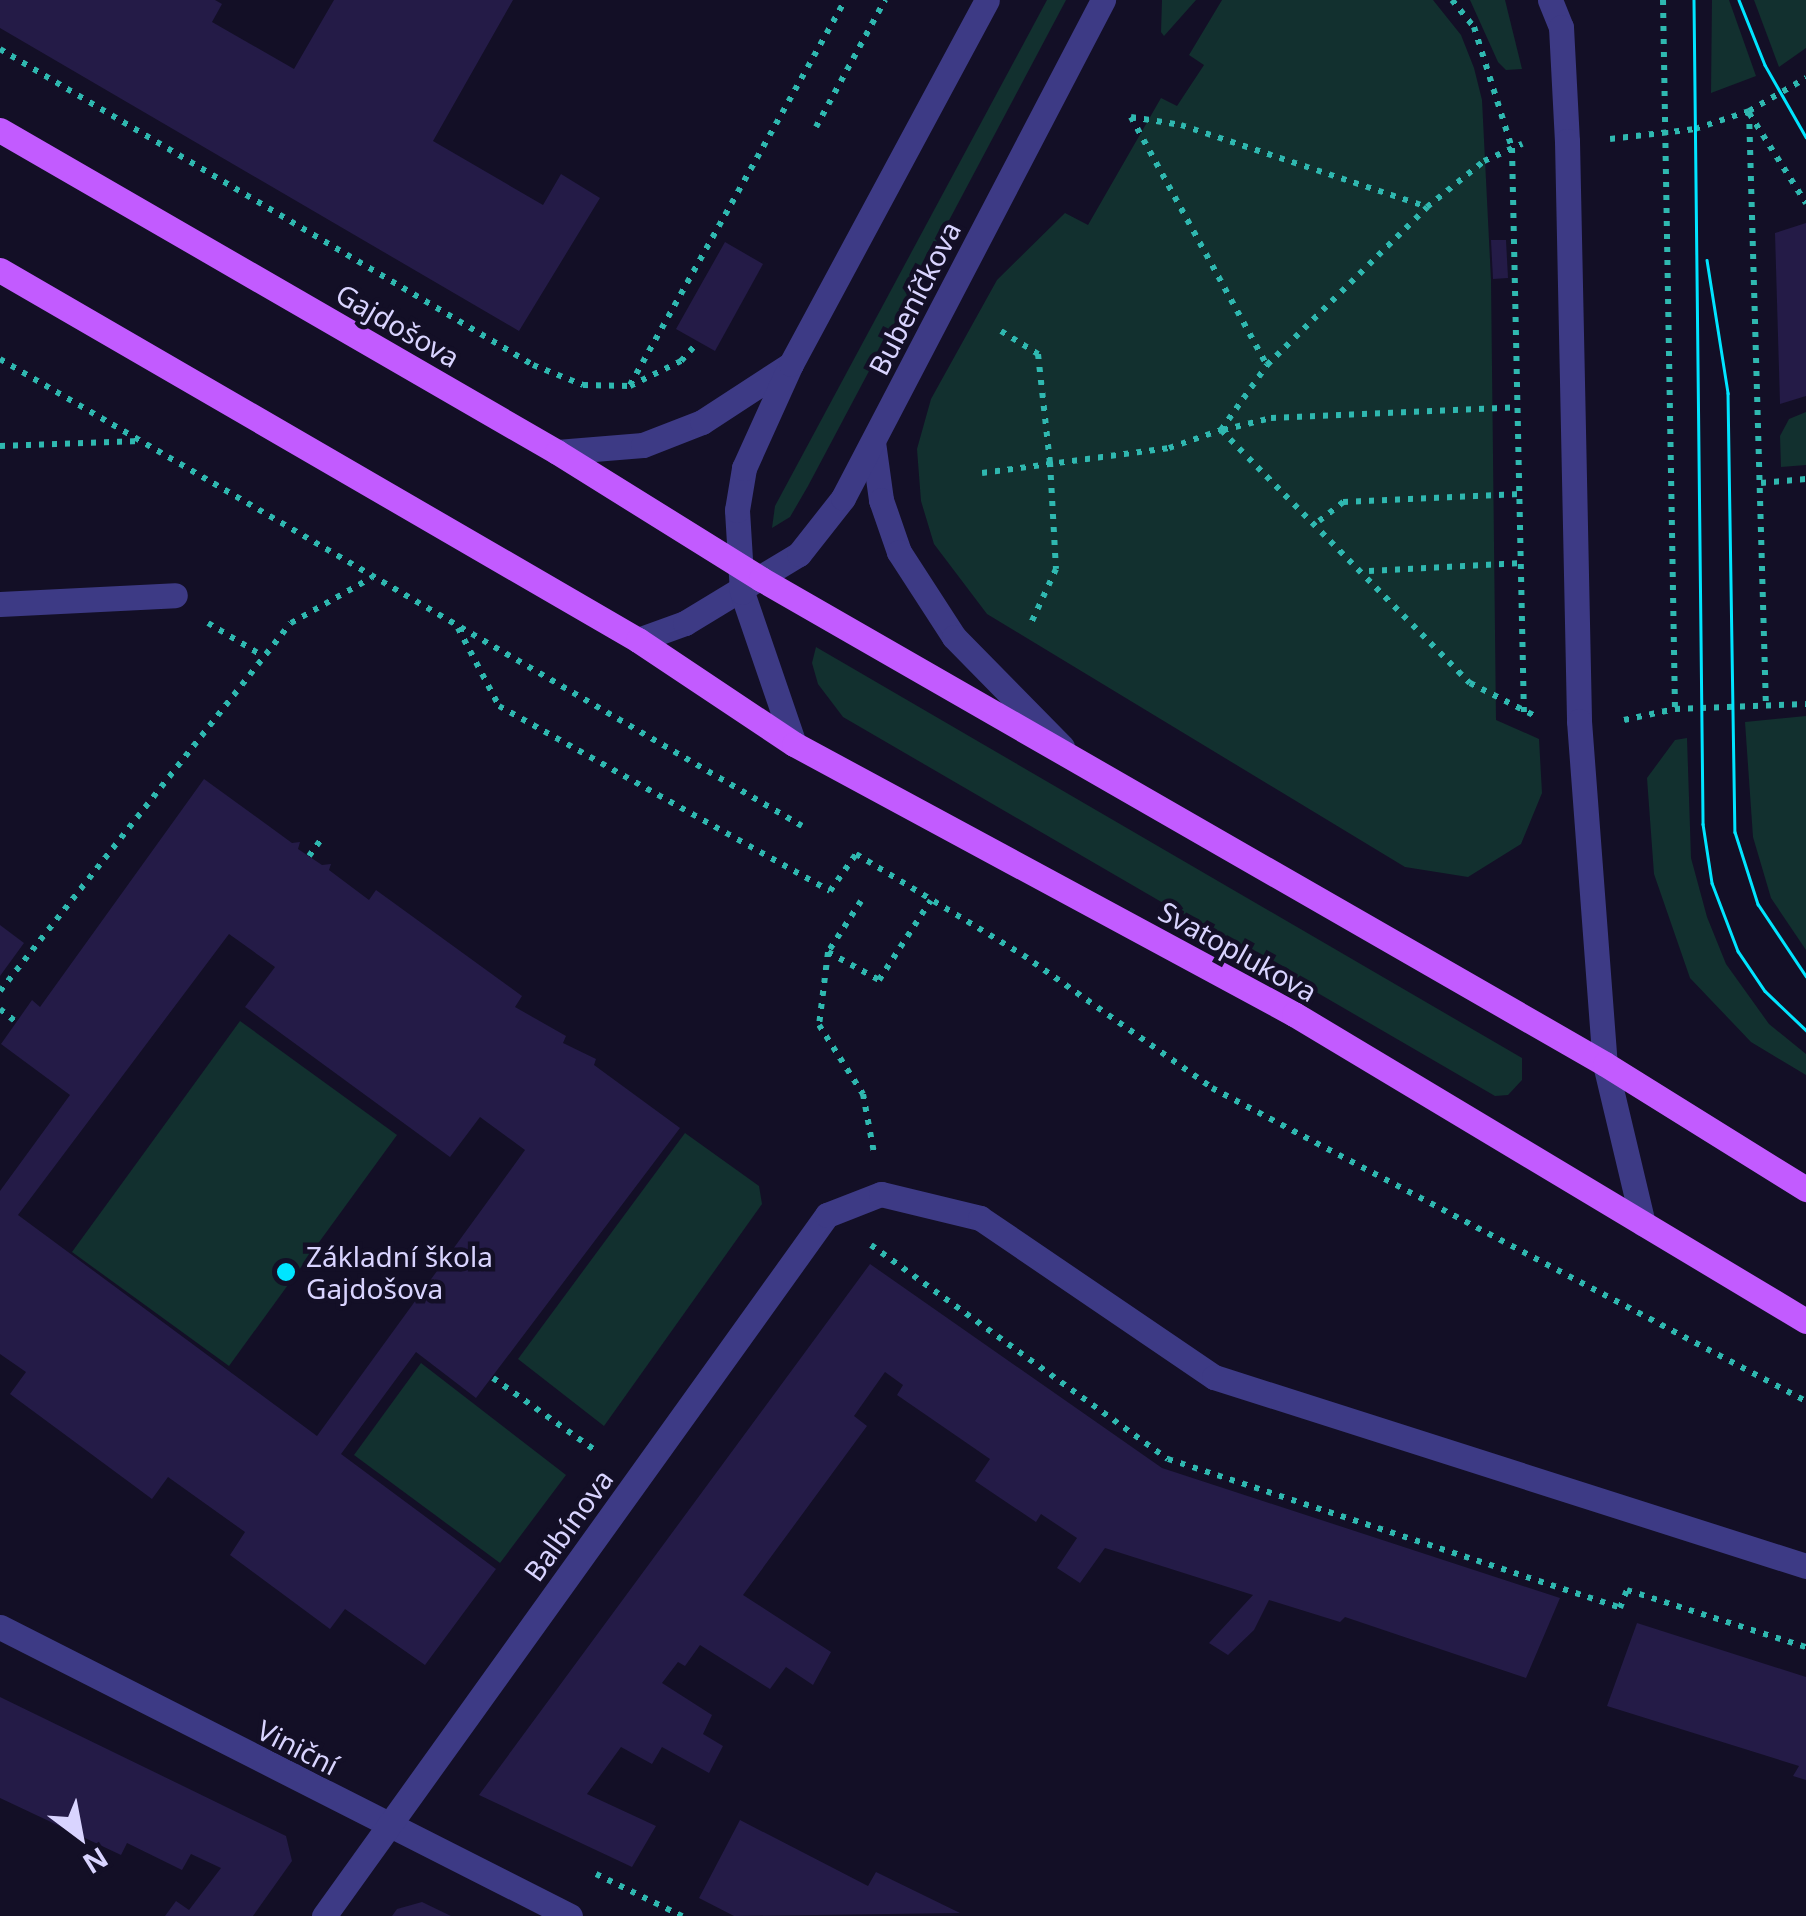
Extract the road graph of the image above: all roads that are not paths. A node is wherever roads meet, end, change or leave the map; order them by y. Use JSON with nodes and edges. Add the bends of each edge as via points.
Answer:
{"nodes":[{"id":1,"x":987,"y":0,"type":"edge"},
{"id":2,"x":1103,"y":0,"type":"edge"},
{"id":3,"x":1550,"y":0,"type":"edge"},
{"id":4,"x":0,"y":130,"type":"edge"},
{"id":5,"x":0,"y":270,"type":"edge"},
{"id":6,"x":791,"y":364,"type":"junction"},
{"id":7,"x":873,"y":442,"type":"junction"},
{"id":8,"x":557,"y":452,"type":"junction"},
{"id":9,"x":747,"y":579,"type":"junction"},
{"id":10,"x":175,"y":596,"type":"road end"},
{"id":11,"x":0,"y":604,"type":"edge"},
{"id":12,"x":638,"y":640,"type":"junction"},
{"id":13,"x":794,"y":744,"type":"junction"},
{"id":14,"x":1062,"y":747,"type":"junction"},
{"id":15,"x":1605,"y":1064,"type":"junction"},
{"id":16,"x":1806,"y":1189,"type":"edge"},
{"id":17,"x":1643,"y":1224,"type":"junction"},
{"id":18,"x":1806,"y":1321,"type":"edge"},
{"id":19,"x":1806,"y":1566,"type":"edge"},
{"id":20,"x":0,"y":1626,"type":"edge"},
{"id":21,"x":387,"y":1827,"type":"junction"},
{"id":22,"x":324,"y":1916,"type":"edge"},
{"id":23,"x":570,"y":1916,"type":"edge"}],
"edges":[{"from":1,"to":6,"type":"street"},
{"from":2,"to":7,"type":"street","name":"Bubeníčkova"},
{"from":3,"to":15,"type":"street","via":[[1561,28],[1567,141],[1579,722]]},
{"from":4,"to":8,"type":"main road","name":"Gajdošova"},
{"from":5,"to":12,"type":"main road"},
{"from":6,"to":8,"type":"street","via":[[702,422],[643,445]]},
{"from":6,"to":9,"type":"street","via":[[744,468]]},
{"from":7,"to":9,"type":"street","name":"Bubeníčkova","via":[[843,498],[799,554]]},
{"from":7,"to":14,"type":"street","via":[[881,500],[900,552],[954,636]]},
{"from":8,"to":9,"type":"main road","name":"Gajdošova"},
{"from":9,"to":12,"type":"street","name":"Bubeníčkova"},
{"from":9,"to":13,"type":"street"},
{"from":9,"to":14,"type":"main road"},
{"from":10,"to":11,"type":"street"},
{"from":12,"to":13,"type":"main road","name":"Svatoplukova"},
{"from":13,"to":17,"type":"main road","name":"Svatoplukova","via":[[1294,1014]]},
{"from":14,"to":15,"type":"main road"},
{"from":15,"to":16,"type":"main road"},
{"from":15,"to":17,"type":"street"},
{"from":17,"to":18,"type":"main road","name":"Svatoplukova"},
{"from":19,"to":21,"type":"street","name":"Balbínova","via":[[1214,1377],[980,1218],[881,1194],[827,1215]]},
{"from":20,"to":21,"type":"street","name":"Viniční"},
{"from":21,"to":22,"type":"street","name":"Balbínova"},
{"from":21,"to":23,"type":"street","name":"Viniční"}]}
